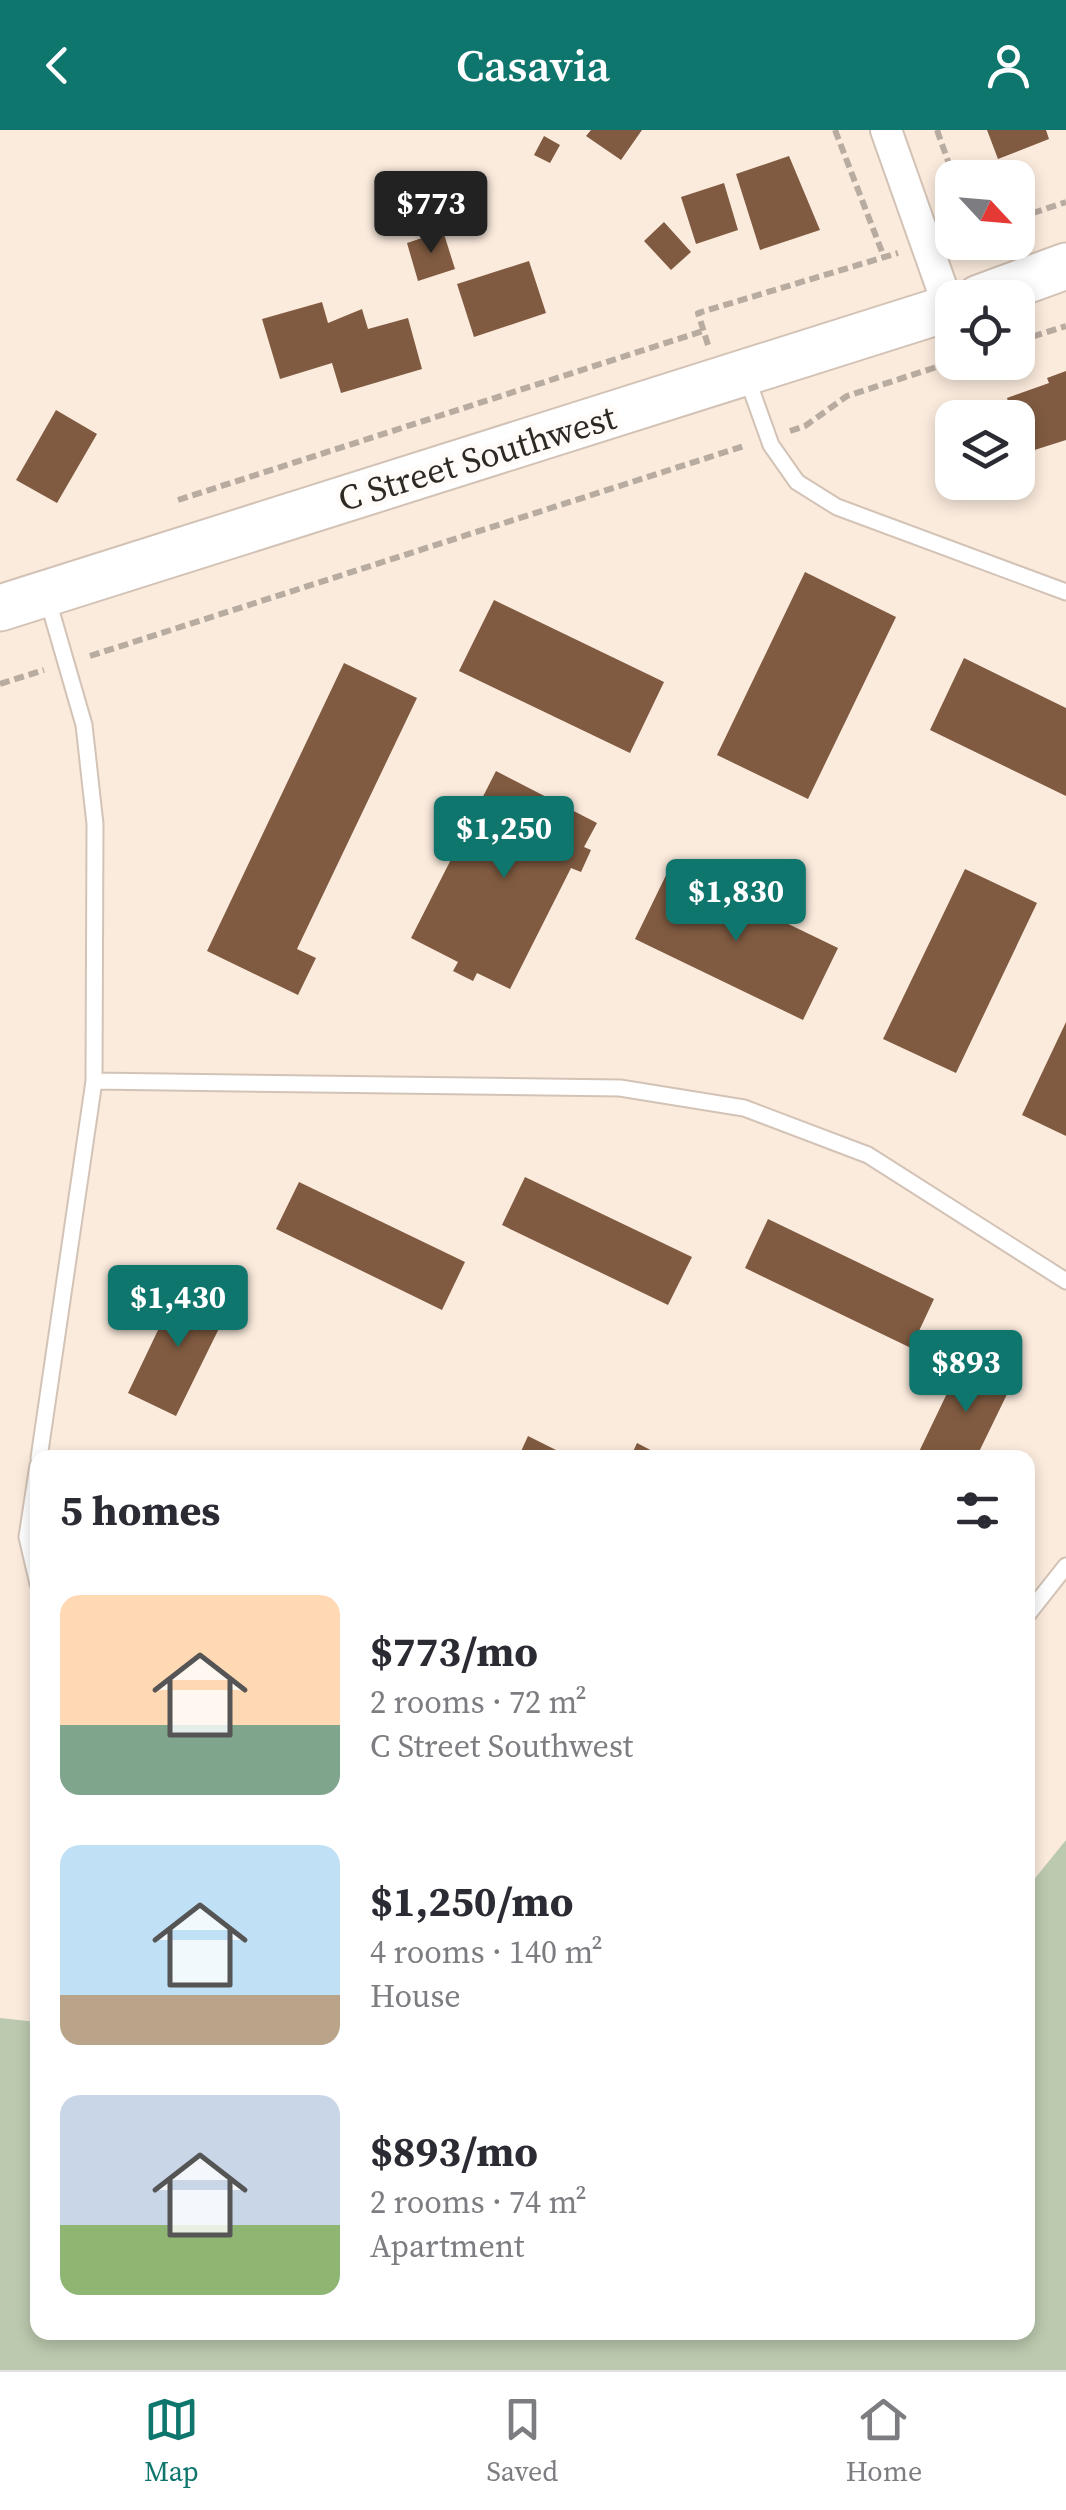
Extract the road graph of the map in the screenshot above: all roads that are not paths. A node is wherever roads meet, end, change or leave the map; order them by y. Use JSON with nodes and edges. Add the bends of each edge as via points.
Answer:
{"nodes":[{"id":1,"x":886,"y":130,"type":"edge"},
{"id":2,"x":1066,"y":266,"type":"edge"},
{"id":3,"x":950,"y":280,"type":"edge"},
{"id":4,"x":1027,"y":280,"type":"edge"},
{"id":5,"x":935,"y":310,"type":"edge"},
{"id":6,"x":728,"y":363,"type":"junction"},
{"id":7,"x":1066,"y":592,"type":"edge"},
{"id":8,"x":46,"y":593,"type":"junction"},
{"id":9,"x":0,"y":608,"type":"edge"},
{"id":10,"x":94,"y":1081,"type":"junction"},
{"id":11,"x":1066,"y":1281,"type":"edge"},
{"id":12,"x":40,"y":1450,"type":"edge"},
{"id":13,"x":30,"y":1516,"type":"edge"},
{"id":14,"x":30,"y":1550,"type":"edge"},
{"id":15,"x":1066,"y":1566,"type":"edge"},
{"id":16,"x":1035,"y":1605,"type":"edge"}],
"edges":[{"from":1,"to":3,"type":"street"},
{"from":2,"to":4,"type":"main road","name":"C Street Southwest"},
{"from":5,"to":6,"type":"main road","name":"C Street Southwest"},
{"from":6,"to":7,"type":"lane","via":[[797,482],[838,507]]},
{"from":6,"to":8,"type":"main road","name":"C Street Southwest"},
{"from":8,"to":9,"type":"main road","name":"C Street Southwest"},
{"from":8,"to":10,"type":"lane","via":[[84,725],[95,824]]},
{"from":10,"to":11,"type":"lane","via":[[620,1088],[744,1108],[868,1155]]},
{"from":10,"to":12,"type":"lane"},
{"from":13,"to":14,"type":"lane"},
{"from":15,"to":16,"type":"lane"}]}
